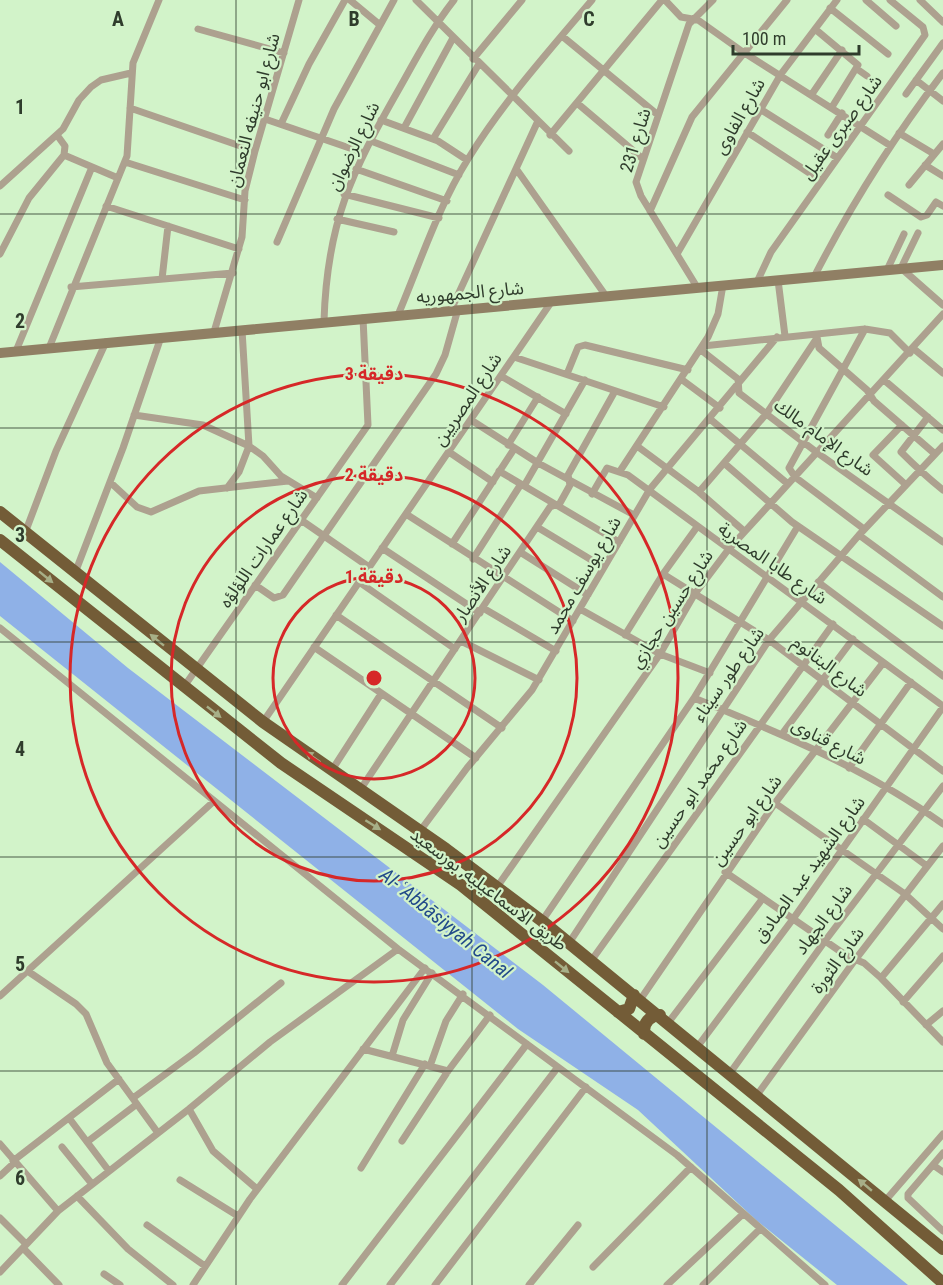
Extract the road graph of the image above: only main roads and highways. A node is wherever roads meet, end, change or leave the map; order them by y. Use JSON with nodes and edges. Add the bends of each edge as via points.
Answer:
{"nodes":[{"id":1,"x":943,"y":265,"type":"edge"},
{"id":2,"x":0,"y":352,"type":"edge"},
{"id":3,"x":0,"y":512,"type":"edge"},
{"id":4,"x":0,"y":540,"type":"edge"},
{"id":5,"x":637,"y":997,"type":"junction"},
{"id":6,"x":618,"y":1012,"type":"junction"},
{"id":7,"x":664,"y":1019,"type":"junction"},
{"id":8,"x":644,"y":1034,"type":"junction"},
{"id":9,"x":943,"y":1249,"type":"edge"},
{"id":10,"x":943,"y":1283,"type":"edge"}],
"edges":[{"from":1,"to":2,"type":"main road","name":"شارع الجمهوريه"},
{"from":5,"to":3,"type":"highway","name":"طريق الاسماعيليه, بورسعيد","one_way":true,"via":[[497,887],[196,671]]},
{"from":4,"to":6,"type":"highway","name":"طريق الاسماعيليه, بورسعيد","one_way":true,"via":[[183,688],[310,784],[452,879]]},
{"from":5,"to":6,"type":"highway","via":[[629,1009]]},
{"from":5,"to":7,"type":"highway","name":"طريق الاسماعيليه, بورسعيد"},
{"from":6,"to":8,"type":"highway","name":"طريق الاسماعيليه, بورسعيد"},
{"from":7,"to":8,"type":"highway","via":[[652,1017]]},
{"from":9,"to":7,"type":"highway","name":"طريق الاسماعيليه, بورسعيد","one_way":true},
{"from":8,"to":10,"type":"highway","name":"طريق الاسماعيليه, بورسعيد","via":[[839,1191]]}]}
